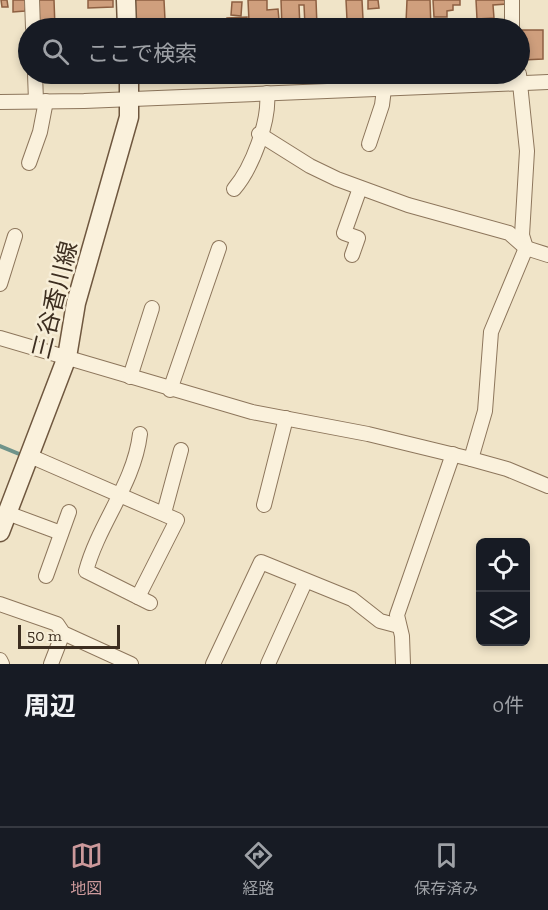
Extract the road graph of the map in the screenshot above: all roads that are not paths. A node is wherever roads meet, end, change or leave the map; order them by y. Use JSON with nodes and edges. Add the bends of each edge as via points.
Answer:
{"nodes":[{"id":1,"x":32,"y":0,"type":"edge"},
{"id":2,"x":126,"y":0,"type":"edge"},
{"id":3,"x":512,"y":0,"type":"edge"},
{"id":4,"x":33,"y":18,"type":"edge"},
{"id":5,"x":127,"y":18,"type":"edge"},
{"id":6,"x":512,"y":18,"type":"edge"},
{"id":7,"x":530,"y":79,"type":"edge"},
{"id":8,"x":548,"y":82,"type":"edge"},
{"id":9,"x":37,"y":84,"type":"edge"},
{"id":10,"x":129,"y":84,"type":"edge"},
{"id":11,"x":446,"y":84,"type":"edge"},
{"id":12,"x":521,"y":84,"type":"edge"},
{"id":13,"x":384,"y":89,"type":"junction"},
{"id":14,"x":267,"y":93,"type":"junction"},
{"id":15,"x":130,"y":98,"type":"junction"},
{"id":16,"x":41,"y":101,"type":"junction"},
{"id":17,"x":0,"y":102,"type":"edge"},
{"id":18,"x":260,"y":134,"type":"junction"},
{"id":19,"x":369,"y":144,"type":"dead end"},
{"id":20,"x":29,"y":163,"type":"dead end"},
{"id":21,"x":360,"y":188,"type":"junction"},
{"id":22,"x":234,"y":189,"type":"dead end"},
{"id":23,"x":15,"y":236,"type":"dead end"},
{"id":24,"x":219,"y":248,"type":"dead end"},
{"id":25,"x":526,"y":248,"type":"junction"},
{"id":26,"x":352,"y":255,"type":"dead end"},
{"id":27,"x":548,"y":255,"type":"edge"},
{"id":28,"x":0,"y":284,"type":"edge"},
{"id":29,"x":152,"y":308,"type":"dead end"},
{"id":30,"x":0,"y":338,"type":"edge"},
{"id":31,"x":67,"y":357,"type":"junction"},
{"id":32,"x":130,"y":377,"type":"junction"},
{"id":33,"x":170,"y":390,"type":"junction"},
{"id":34,"x":286,"y":418,"type":"junction"},
{"id":35,"x":140,"y":434,"type":"dead end"},
{"id":36,"x":181,"y":450,"type":"dead end"},
{"id":37,"x":453,"y":454,"type":"junction"},
{"id":38,"x":30,"y":456,"type":"junction"},
{"id":39,"x":471,"y":459,"type":"junction"},
{"id":40,"x":548,"y":486,"type":"edge"},
{"id":41,"x":120,"y":495,"type":"junction"},
{"id":42,"x":264,"y":506,"type":"dead end"},
{"id":43,"x":69,"y":512,"type":"dead end"},
{"id":44,"x":7,"y":513,"type":"junction"},
{"id":45,"x":164,"y":513,"type":"junction"},
{"id":46,"x":0,"y":532,"type":"edge"},
{"id":47,"x":61,"y":533,"type":"junction"},
{"id":48,"x":46,"y":576,"type":"dead end"},
{"id":49,"x":305,"y":582,"type":"junction"},
{"id":50,"x":0,"y":604,"type":"edge"},
{"id":51,"x":399,"y":626,"type":"junction"},
{"id":52,"x":63,"y":633,"type":"junction"},
{"id":53,"x":0,"y":660,"type":"edge"},
{"id":54,"x":2,"y":664,"type":"edge"},
{"id":55,"x":51,"y":664,"type":"edge"},
{"id":56,"x":130,"y":664,"type":"edge"},
{"id":57,"x":213,"y":664,"type":"edge"},
{"id":58,"x":268,"y":664,"type":"edge"},
{"id":59,"x":403,"y":664,"type":"edge"}],
"edges":[{"from":1,"to":4,"type":"street"},
{"from":2,"to":5,"type":"main road"},
{"from":3,"to":6,"type":"street"},
{"from":7,"to":8,"type":"street"},
{"from":9,"to":16,"type":"street"},
{"from":10,"to":15,"type":"main road","name":"三谷香川線"},
{"from":11,"to":13,"type":"street"},
{"from":12,"to":25,"type":"street","via":[[527,151],[522,235]]},
{"from":13,"to":14,"type":"street"},
{"from":13,"to":19,"type":"street"},
{"from":14,"to":15,"type":"street"},
{"from":14,"to":18,"type":"street","via":[[267,117]]},
{"from":15,"to":16,"type":"street"},
{"from":15,"to":31,"type":"main road","name":"三谷香川線","via":[[129,117],[76,303]]},
{"from":16,"to":17,"type":"street"},
{"from":16,"to":20,"type":"street","via":[[40,132]]},
{"from":18,"to":21,"type":"street","via":[[310,166]]},
{"from":18,"to":22,"type":"street","via":[[248,174]]},
{"from":21,"to":25,"type":"street","via":[[509,233]]},
{"from":21,"to":26,"type":"street","via":[[344,233],[358,238]]},
{"from":23,"to":28,"type":"street"},
{"from":24,"to":33,"type":"street"},
{"from":25,"to":27,"type":"street"},
{"from":25,"to":39,"type":"street","via":[[491,332],[485,411]]},
{"from":29,"to":32,"type":"street"},
{"from":30,"to":31,"type":"street"},
{"from":31,"to":32,"type":"street"},
{"from":31,"to":38,"type":"main road","name":"三谷香川線"},
{"from":32,"to":33,"type":"street"},
{"from":33,"to":34,"type":"street"},
{"from":34,"to":37,"type":"street"},
{"from":34,"to":42,"type":"street"},
{"from":35,"to":41,"type":"street","via":[[134,462]]},
{"from":36,"to":45,"type":"street"},
{"from":37,"to":39,"type":"street"},
{"from":37,"to":51,"type":"street","via":[[397,615]]},
{"from":38,"to":41,"type":"street"},
{"from":38,"to":44,"type":"main road","name":"三谷香川線"},
{"from":39,"to":40,"type":"street"},
{"from":41,"to":45,"type":"street"},
{"from":41,"to":45,"type":"street","via":[[92,548],[86,571],[144,600],[177,520]]},
{"from":43,"to":47,"type":"street"},
{"from":44,"to":46,"type":"main road","name":"三谷香川線"},
{"from":44,"to":47,"type":"street"},
{"from":47,"to":48,"type":"street"},
{"from":49,"to":51,"type":"street","via":[[352,599],[380,621]]},
{"from":49,"to":57,"type":"street","via":[[261,562]]},
{"from":49,"to":58,"type":"street"},
{"from":50,"to":52,"type":"street","via":[[57,624]]},
{"from":51,"to":59,"type":"street"},
{"from":52,"to":55,"type":"street"},
{"from":52,"to":56,"type":"street"},
{"from":53,"to":54,"type":"street"}]}
